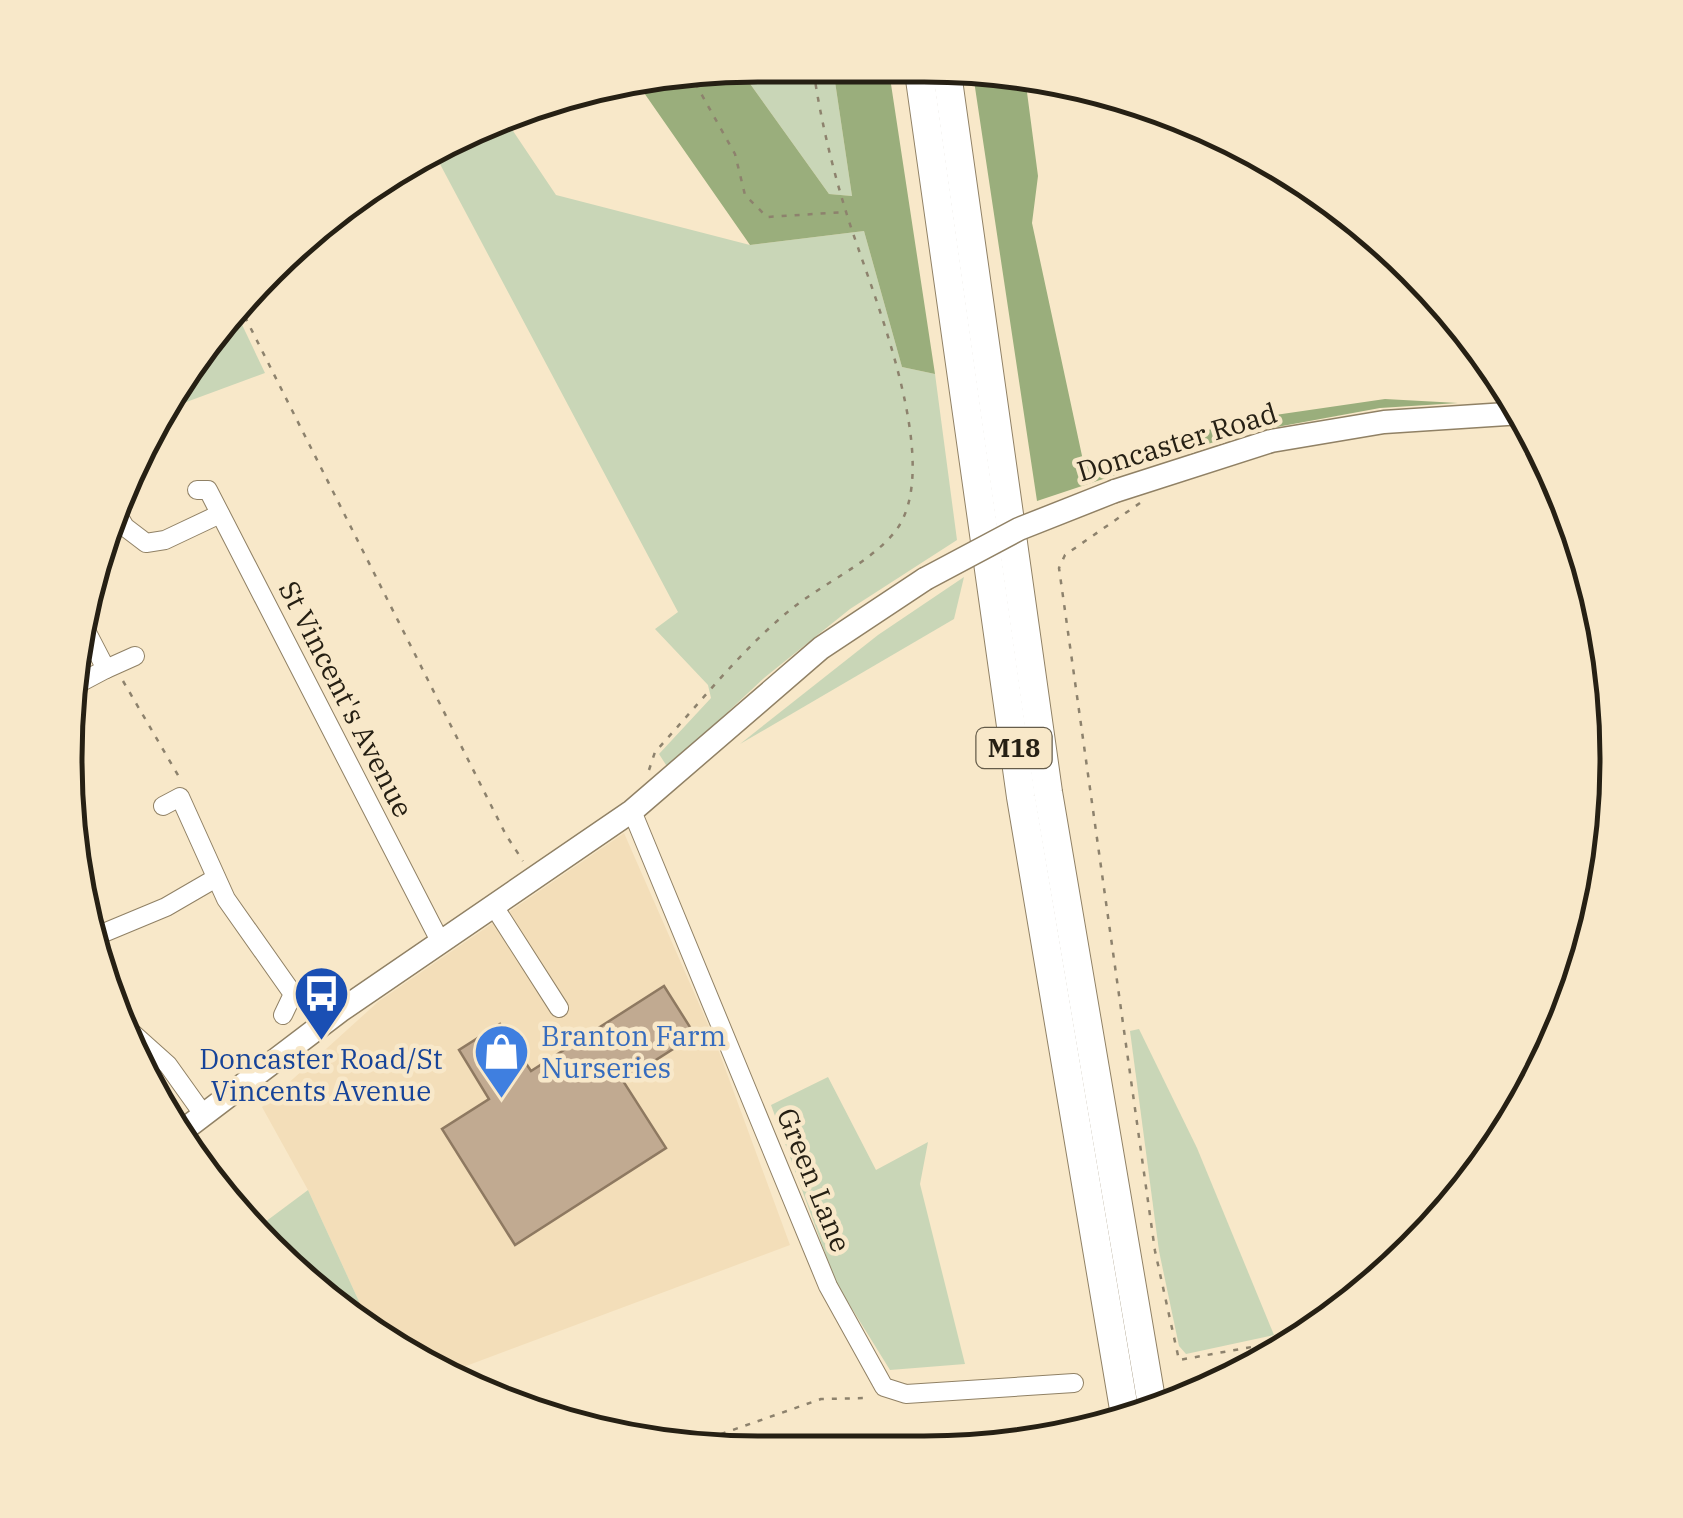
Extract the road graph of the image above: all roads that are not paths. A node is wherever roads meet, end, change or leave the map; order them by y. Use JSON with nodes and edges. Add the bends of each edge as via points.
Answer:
{"nodes":[{"id":1,"x":920,"y":82,"type":"edge"},
{"id":2,"x":948,"y":83,"type":"edge"},
{"id":3,"x":1506,"y":415,"type":"edge"},
{"id":4,"x":207,"y":487,"type":"dead end"},
{"id":5,"x":220,"y":514,"type":"junction"},
{"id":6,"x":124,"y":526,"type":"edge"},
{"id":7,"x":93,"y":640,"type":"edge"},
{"id":8,"x":135,"y":656,"type":"dead end"},
{"id":9,"x":110,"y":668,"type":"junction"},
{"id":10,"x":87,"y":679,"type":"edge"},
{"id":11,"x":182,"y":796,"type":"road end"},
{"id":12,"x":632,"y":811,"type":"junction"},
{"id":13,"x":216,"y":878,"type":"junction"},
{"id":14,"x":495,"y":908,"type":"junction"},
{"id":15,"x":106,"y":932,"type":"edge"},
{"id":16,"x":441,"y":943,"type":"junction"},
{"id":17,"x":293,"y":994,"type":"junction"},
{"id":18,"x":316,"y":994,"type":"dead end"},
{"id":19,"x":559,"y":1008,"type":"dead end"},
{"id":20,"x":283,"y":1016,"type":"dead end"},
{"id":21,"x":146,"y":1046,"type":"edge"},
{"id":22,"x":202,"y":1114,"type":"junction"},
{"id":23,"x":190,"y":1124,"type":"edge"},
{"id":24,"x":1074,"y":1383,"type":"dead end"},
{"id":25,"x":1151,"y":1396,"type":"edge"},
{"id":26,"x":1123,"y":1405,"type":"edge"}],
"edges":[{"from":1,"to":26,"type":"highway","number":"M18","via":[[1021,797]]},
{"from":2,"to":25,"type":"highway","number":"M18","via":[[1048,792]]},
{"from":3,"to":12,"type":"main road","name":"Doncaster Road","bridge":true,"via":[[1384,422],[1271,441],[1020,529],[925,578],[821,648]]},
{"from":4,"to":5,"type":"street","name":"St Vincent's Avenue"},
{"from":5,"to":6,"type":"street","via":[[146,543]]},
{"from":5,"to":16,"type":"street","name":"St Vincent's Avenue"},
{"from":7,"to":9,"type":"street"},
{"from":8,"to":9,"type":"street"},
{"from":9,"to":10,"type":"street"},
{"from":11,"to":13,"type":"street"},
{"from":12,"to":14,"type":"main road","name":"Doncaster Road"},
{"from":12,"to":24,"type":"street","name":"Green Lane","via":[[828,1286],[884,1387],[906,1394]]},
{"from":13,"to":15,"type":"street"},
{"from":13,"to":17,"type":"street"},
{"from":14,"to":16,"type":"main road","name":"Doncaster Road"},
{"from":14,"to":19,"type":"street"},
{"from":16,"to":22,"type":"main road","name":"Doncaster Road"},
{"from":17,"to":18,"type":"street"},
{"from":17,"to":20,"type":"street"},
{"from":21,"to":22,"type":"street"},
{"from":22,"to":23,"type":"main road","name":"Doncaster Road"}]}
